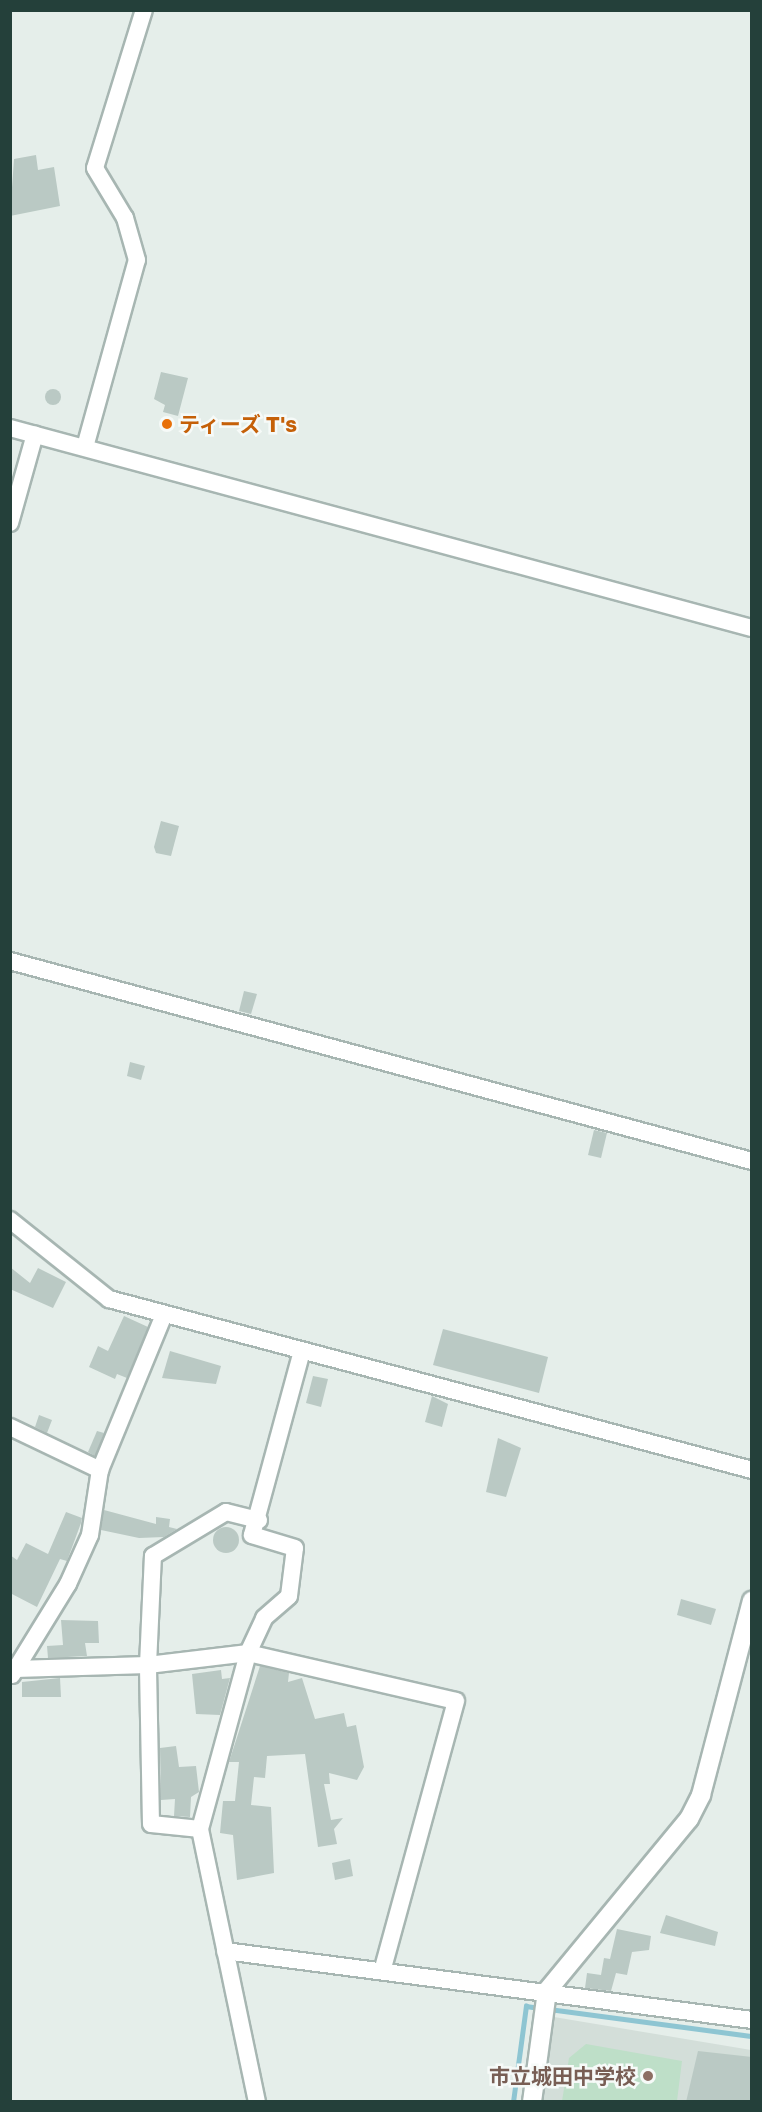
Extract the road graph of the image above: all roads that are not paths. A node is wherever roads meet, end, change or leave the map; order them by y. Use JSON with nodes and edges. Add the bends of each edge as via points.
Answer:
{"nodes":[{"id":1,"x":144,"y":10,"type":"edge"},
{"id":2,"x":10,"y":428,"type":"edge"},
{"id":3,"x":35,"y":434,"type":"junction"},
{"id":4,"x":85,"y":447,"type":"junction"},
{"id":5,"x":10,"y":523,"type":"edge"},
{"id":6,"x":752,"y":628,"type":"edge"},
{"id":7,"x":10,"y":961,"type":"edge"},
{"id":8,"x":752,"y":1161,"type":"edge"},
{"id":9,"x":13,"y":1228,"type":"edge"},
{"id":10,"x":163,"y":1317,"type":"junction"},
{"id":11,"x":303,"y":1351,"type":"junction"},
{"id":12,"x":10,"y":1427,"type":"edge"},
{"id":13,"x":100,"y":1470,"type":"junction"},
{"id":14,"x":752,"y":1470,"type":"edge"},
{"id":15,"x":259,"y":1520,"type":"junction"},
{"id":16,"x":752,"y":1602,"type":"edge"},
{"id":17,"x":248,"y":1653,"type":"junction"},
{"id":18,"x":148,"y":1665,"type":"junction"},
{"id":19,"x":13,"y":1673,"type":"edge"},
{"id":20,"x":200,"y":1829,"type":"junction"},
{"id":21,"x":225,"y":1951,"type":"junction"},
{"id":22,"x":382,"y":1971,"type":"junction"},
{"id":23,"x":547,"y":1993,"type":"junction"},
{"id":24,"x":752,"y":2020,"type":"edge"},
{"id":25,"x":257,"y":2102,"type":"edge"},
{"id":26,"x":532,"y":2102,"type":"edge"}],
"edges":[{"from":1,"to":4,"type":"street","via":[[95,168],[124,218],[137,260]]},
{"from":2,"to":3,"type":"street"},
{"from":3,"to":4,"type":"street"},
{"from":3,"to":5,"type":"street"},
{"from":4,"to":6,"type":"street"},
{"from":7,"to":8,"type":"street"},
{"from":9,"to":10,"type":"street","via":[[109,1299]]},
{"from":10,"to":11,"type":"street"},
{"from":10,"to":13,"type":"street"},
{"from":11,"to":14,"type":"street"},
{"from":11,"to":15,"type":"street"},
{"from":12,"to":13,"type":"street"},
{"from":13,"to":19,"type":"street","via":[[90,1535],[68,1584]]},
{"from":15,"to":17,"type":"street","via":[[252,1535],[295,1548],[289,1596],[264,1618]]},
{"from":15,"to":18,"type":"street","via":[[225,1512],[153,1556]]},
{"from":16,"to":23,"type":"street","via":[[689,1819]]},
{"from":17,"to":18,"type":"street"},
{"from":17,"to":20,"type":"street"},
{"from":17,"to":22,"type":"street","via":[[456,1701]]},
{"from":18,"to":19,"type":"street"},
{"from":18,"to":20,"type":"street","via":[[151,1824]]},
{"from":20,"to":21,"type":"street"},
{"from":21,"to":22,"type":"street"},
{"from":21,"to":25,"type":"street"},
{"from":22,"to":23,"type":"street"},
{"from":23,"to":24,"type":"street"},
{"from":23,"to":26,"type":"street"}]}
